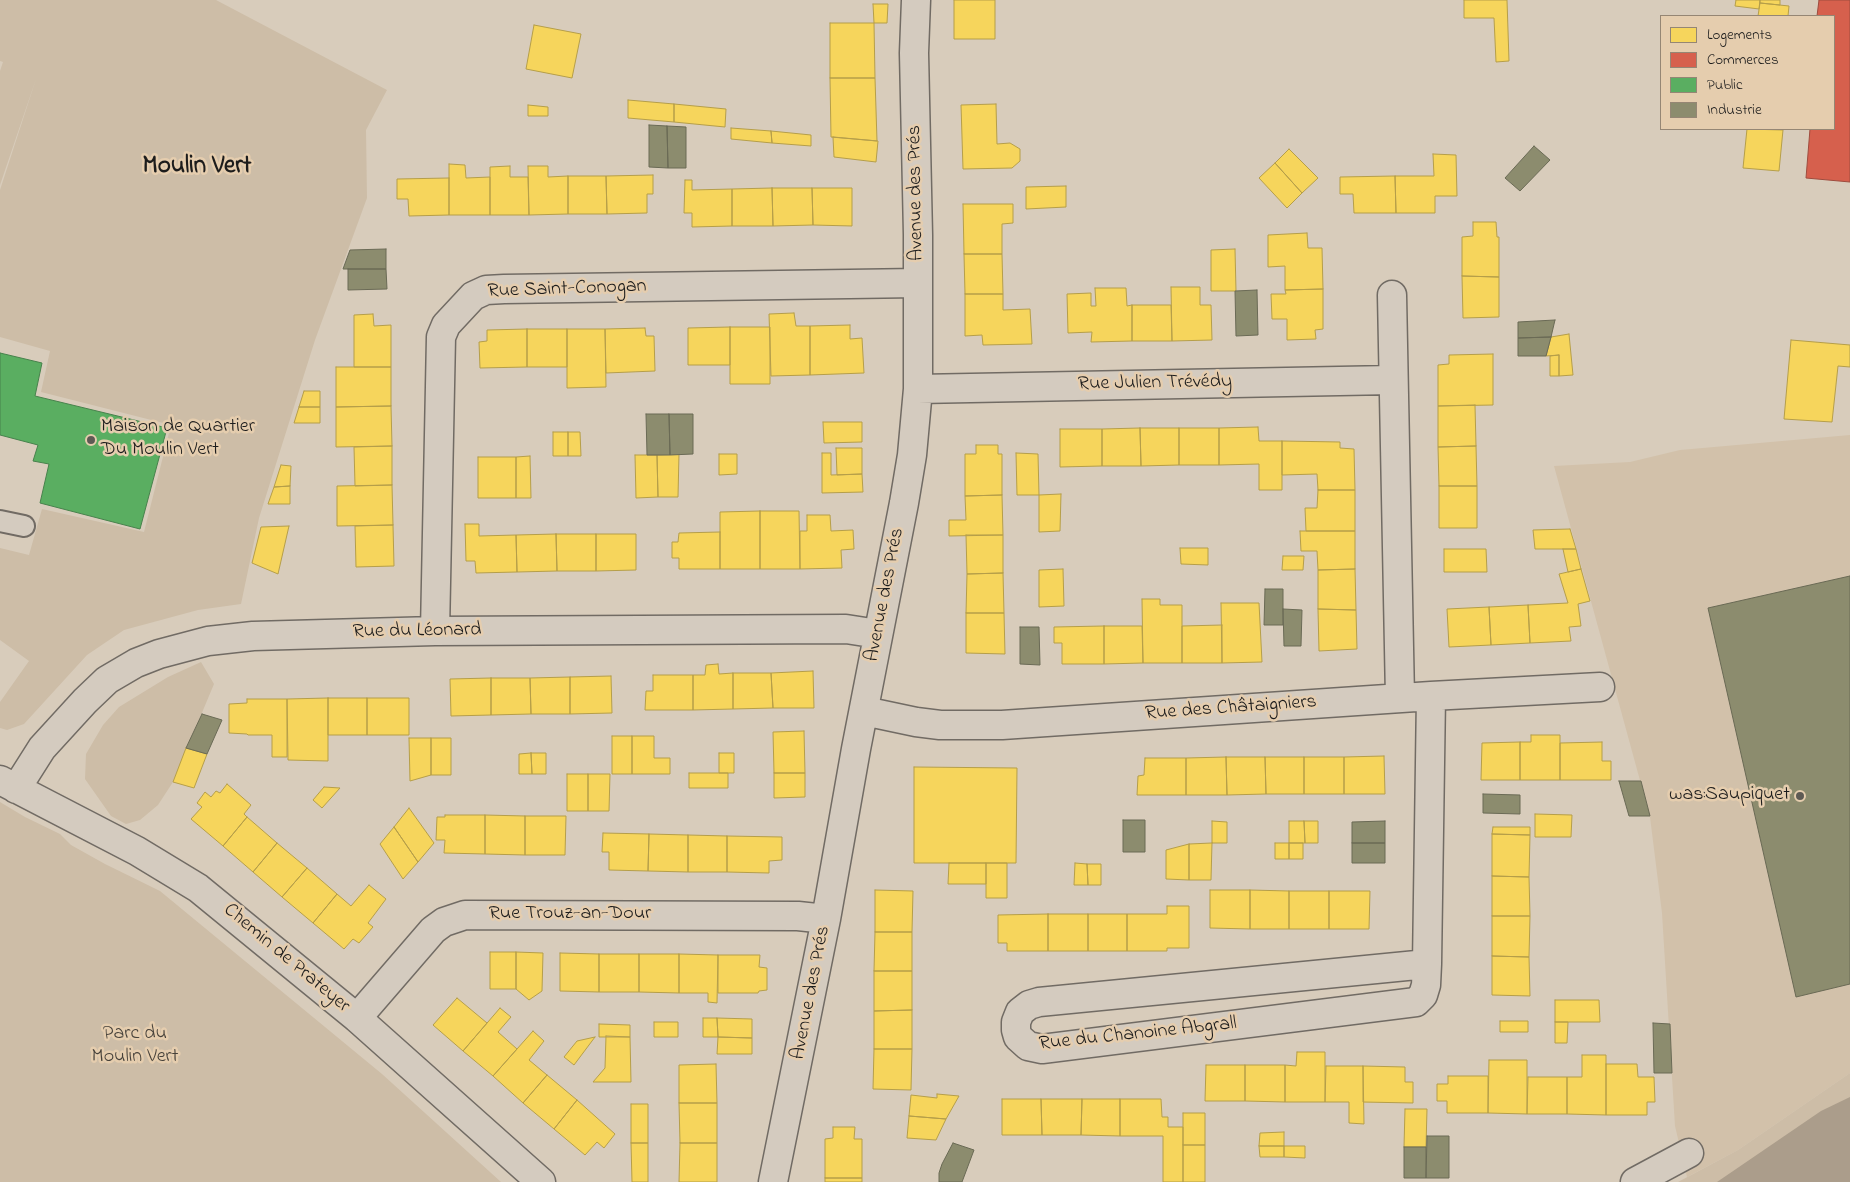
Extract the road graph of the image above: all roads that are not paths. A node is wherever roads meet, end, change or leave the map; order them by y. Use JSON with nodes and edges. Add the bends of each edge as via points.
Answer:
{"nodes":[{"id":1,"x":916,"y":0,"type":"edge"},
{"id":2,"x":918,"y":283,"type":"junction"},
{"id":3,"x":1392,"y":295,"type":"dead end"},
{"id":4,"x":1392,"y":380,"type":"junction"},
{"id":5,"x":918,"y":389,"type":"junction"},
{"id":6,"x":0,"y":521,"type":"edge"},
{"id":7,"x":24,"y":526,"type":"dead end"},
{"id":8,"x":435,"y":631,"type":"junction"},
{"id":9,"x":878,"y":634,"type":"junction"},
{"id":10,"x":1600,"y":687,"type":"dead end"},
{"id":11,"x":1431,"y":696,"type":"junction"},
{"id":12,"x":1400,"y":698,"type":"junction"},
{"id":13,"x":864,"y":711,"type":"junction"},
{"id":14,"x":8,"y":784,"type":"edge"},
{"id":15,"x":826,"y":919,"type":"junction"},
{"id":16,"x":1427,"y":964,"type":"junction"},
{"id":17,"x":357,"y":1018,"type":"junction"},
{"id":18,"x":1688,"y":1153,"type":"dead end"},
{"id":19,"x":541,"y":1182,"type":"edge"},
{"id":20,"x":773,"y":1182,"type":"edge"},
{"id":21,"x":1635,"y":1182,"type":"edge"}],
"edges":[{"from":1,"to":2,"type":"street","name":"Avenue des Prés"},
{"from":2,"to":5,"type":"street","name":"Avenue des Prés"},
{"from":2,"to":8,"type":"street","name":"Rue Saint-Conogan","via":[[504,289],[486,290],[474,296],[446,325],[441,338]]},
{"from":3,"to":4,"type":"street"},
{"from":4,"to":5,"type":"street","name":"Rue Julien Trévédy"},
{"from":4,"to":12,"type":"street"},
{"from":5,"to":9,"type":"street","name":"Avenue des Prés","via":[[906,495]]},
{"from":6,"to":7,"type":"lane"},
{"from":8,"to":9,"type":"street","name":"Rue du Léonard","via":[[846,629]]},
{"from":8,"to":14,"type":"street","name":"Rue du Léonard","via":[[253,636],[208,641],[159,654],[108,680],[84,701]]},
{"from":9,"to":13,"type":"street","name":"Avenue des Prés"},
{"from":10,"to":11,"type":"street","name":"Rue des Châtaigniers"},
{"from":11,"to":12,"type":"street","name":"Rue des Châtaigniers"},
{"from":11,"to":16,"type":"street","name":"Rue du Chanoine Abgrall"},
{"from":12,"to":13,"type":"street","name":"Rue des Châtaigniers","via":[[1002,725],[940,725]]},
{"from":13,"to":15,"type":"street","name":"Avenue des Prés"},
{"from":14,"to":17,"type":"street","name":"Chemin de Prateyer","via":[[137,851],[198,888]]},
{"from":15,"to":17,"type":"street","name":"Rue Trouz-an-Dour","via":[[798,916],[465,915],[444,922],[433,930]]},
{"from":15,"to":20,"type":"street","name":"Avenue des Prés"},
{"from":16,"to":16,"type":"street","name":"Rue du Chanoine Abgrall","via":[[1423,995],[1416,1002],[1405,1004],[1042,1049],[1028,1046],[1018,1037],[1016,1030],[1020,1012],[1039,1002]]},
{"from":17,"to":19,"type":"street","name":"Chemin de Prateyer"},
{"from":18,"to":21,"type":"street"}]}
